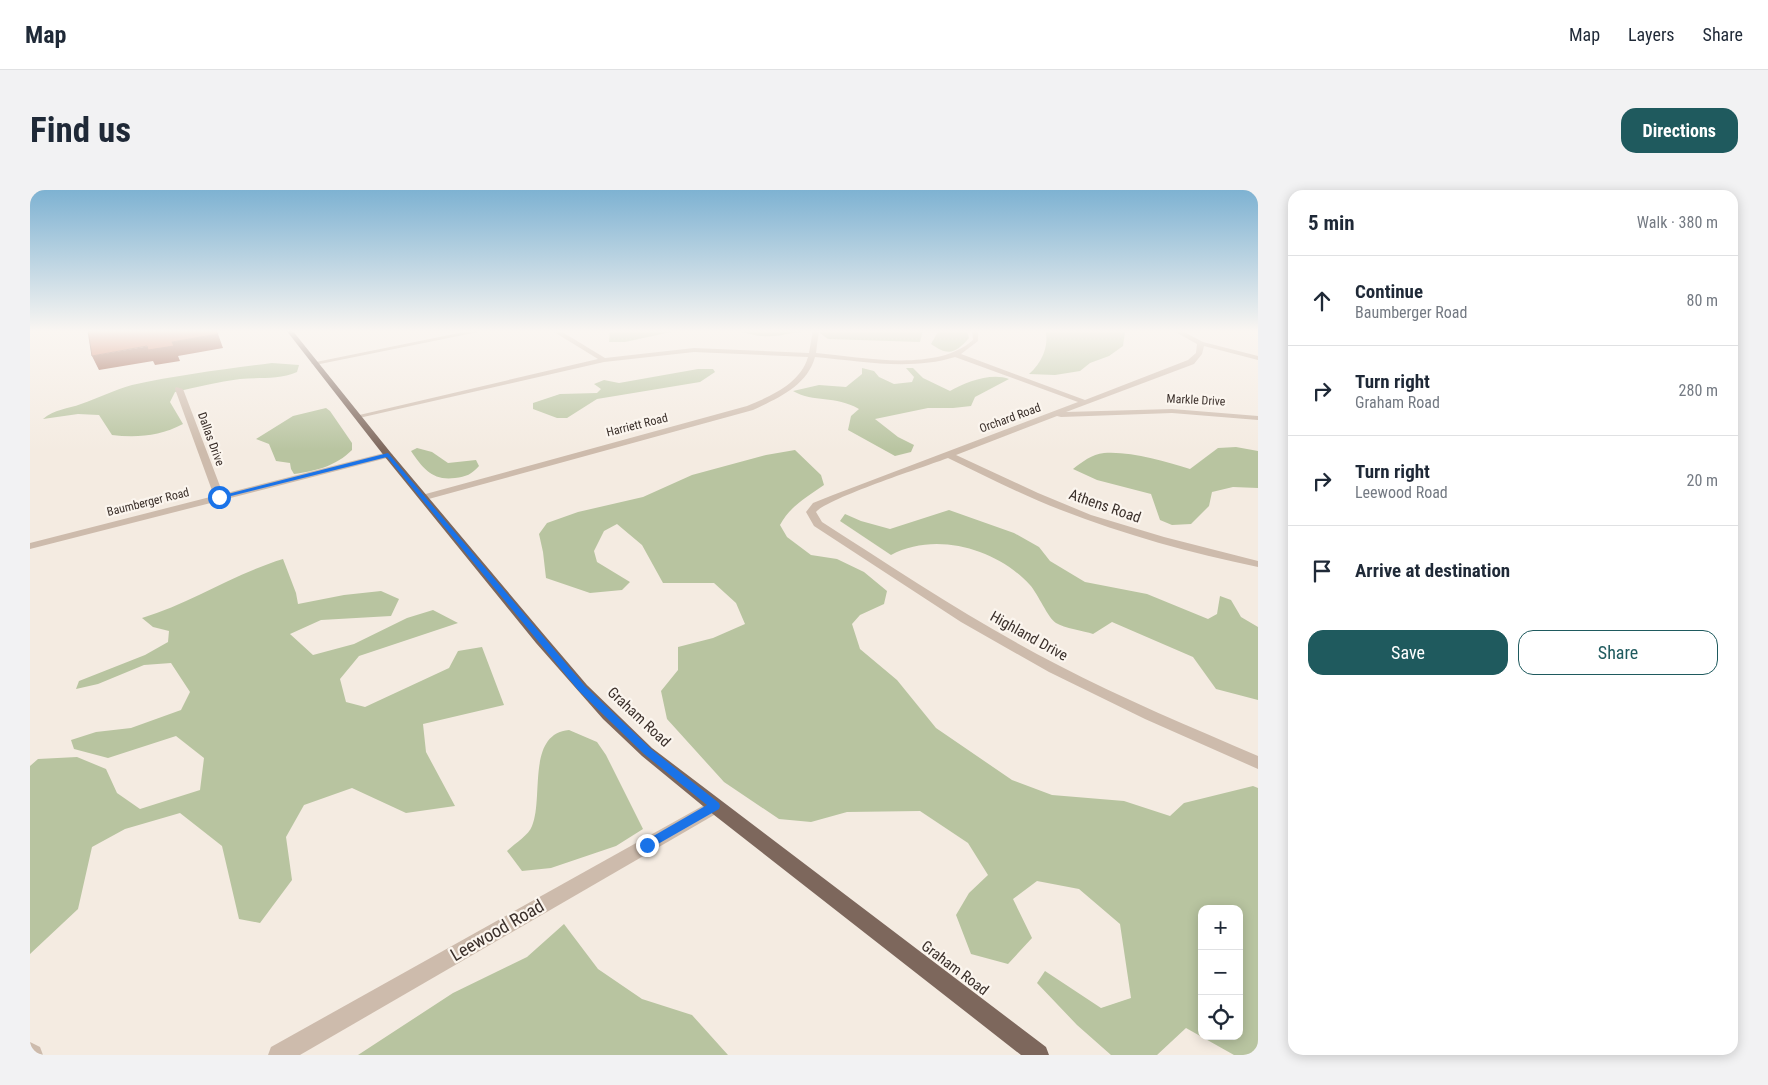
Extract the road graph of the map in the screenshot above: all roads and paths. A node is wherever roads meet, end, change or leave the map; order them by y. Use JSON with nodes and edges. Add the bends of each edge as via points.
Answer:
{"nodes":[{"id":1,"x":321,"y":370,"type":"edge"},
{"id":2,"x":559,"y":370,"type":"edge"},
{"id":3,"x":806,"y":370,"type":"edge"},
{"id":4,"x":998,"y":370,"type":"edge"},
{"id":5,"x":1169,"y":370,"type":"edge"},
{"id":6,"x":179,"y":389,"type":"dead end"},
{"id":7,"x":1098,"y":397,"type":"junction"},
{"id":8,"x":1084,"y":402,"type":"junction"},
{"id":9,"x":1131,"y":411,"type":"junction"},
{"id":10,"x":359,"y":416,"type":"junction"},
{"id":11,"x":1051,"y":416,"type":"junction"},
{"id":12,"x":1258,"y":418,"type":"edge"},
{"id":13,"x":388,"y":455,"type":"junction"},
{"id":14,"x":949,"y":455,"type":"junction"},
{"id":15,"x":219,"y":497,"type":"junction"},
{"id":16,"x":425,"y":497,"type":"junction"},
{"id":17,"x":816,"y":505,"type":"joint"},
{"id":18,"x":30,"y":546,"type":"edge"},
{"id":19,"x":1258,"y":564,"type":"edge"},
{"id":20,"x":1258,"y":762,"type":"edge"},
{"id":21,"x":715,"y":806,"type":"junction"},
{"id":22,"x":279,"y":1055,"type":"edge"},
{"id":23,"x":1038,"y":1055,"type":"edge"}],
"edges":[{"from":1,"to":10,"type":"main road","name":"Graham Road"},
{"from":2,"to":10,"type":"street"},
{"from":3,"to":16,"type":"street","name":"Harriett Road","via":[[789,387],[738,412]]},
{"from":4,"to":8,"type":"street"},
{"from":5,"to":7,"type":"street","name":"Orchard Road"},
{"from":6,"to":15,"type":"street","name":"Dallas Drive"},
{"from":7,"to":8,"type":"street","name":"Orchard Road"},
{"from":7,"to":9,"type":"street","name":"Markle Drive"},
{"from":8,"to":11,"type":"street","name":"Orchard Road"},
{"from":9,"to":11,"type":"street","name":"Markle Drive"},
{"from":9,"to":12,"type":"street","name":"Markle Drive"},
{"from":10,"to":13,"type":"main road","name":"Graham Road"},
{"from":11,"to":14,"type":"street","name":"Orchard Road"},
{"from":13,"to":15,"type":"street","name":"Baumberger Road"},
{"from":13,"to":16,"type":"main road","name":"Graham Road"},
{"from":14,"to":17,"type":"street","name":"Orchard Road"},
{"from":14,"to":19,"type":"street","name":"Athens Road","via":[[1084,515],[1174,544]]},
{"from":15,"to":18,"type":"street","name":"Baumberger Road"},
{"from":16,"to":21,"type":"main road","name":"Graham Road","via":[[582,688],[647,752]]},
{"from":17,"to":20,"type":"street","name":"Highland Drive","via":[[812,512],[818,524],[1000,640],[1100,692]]},
{"from":21,"to":22,"type":"street","name":"Leewood Road"},
{"from":21,"to":23,"type":"main road","name":"Graham Road"}]}
